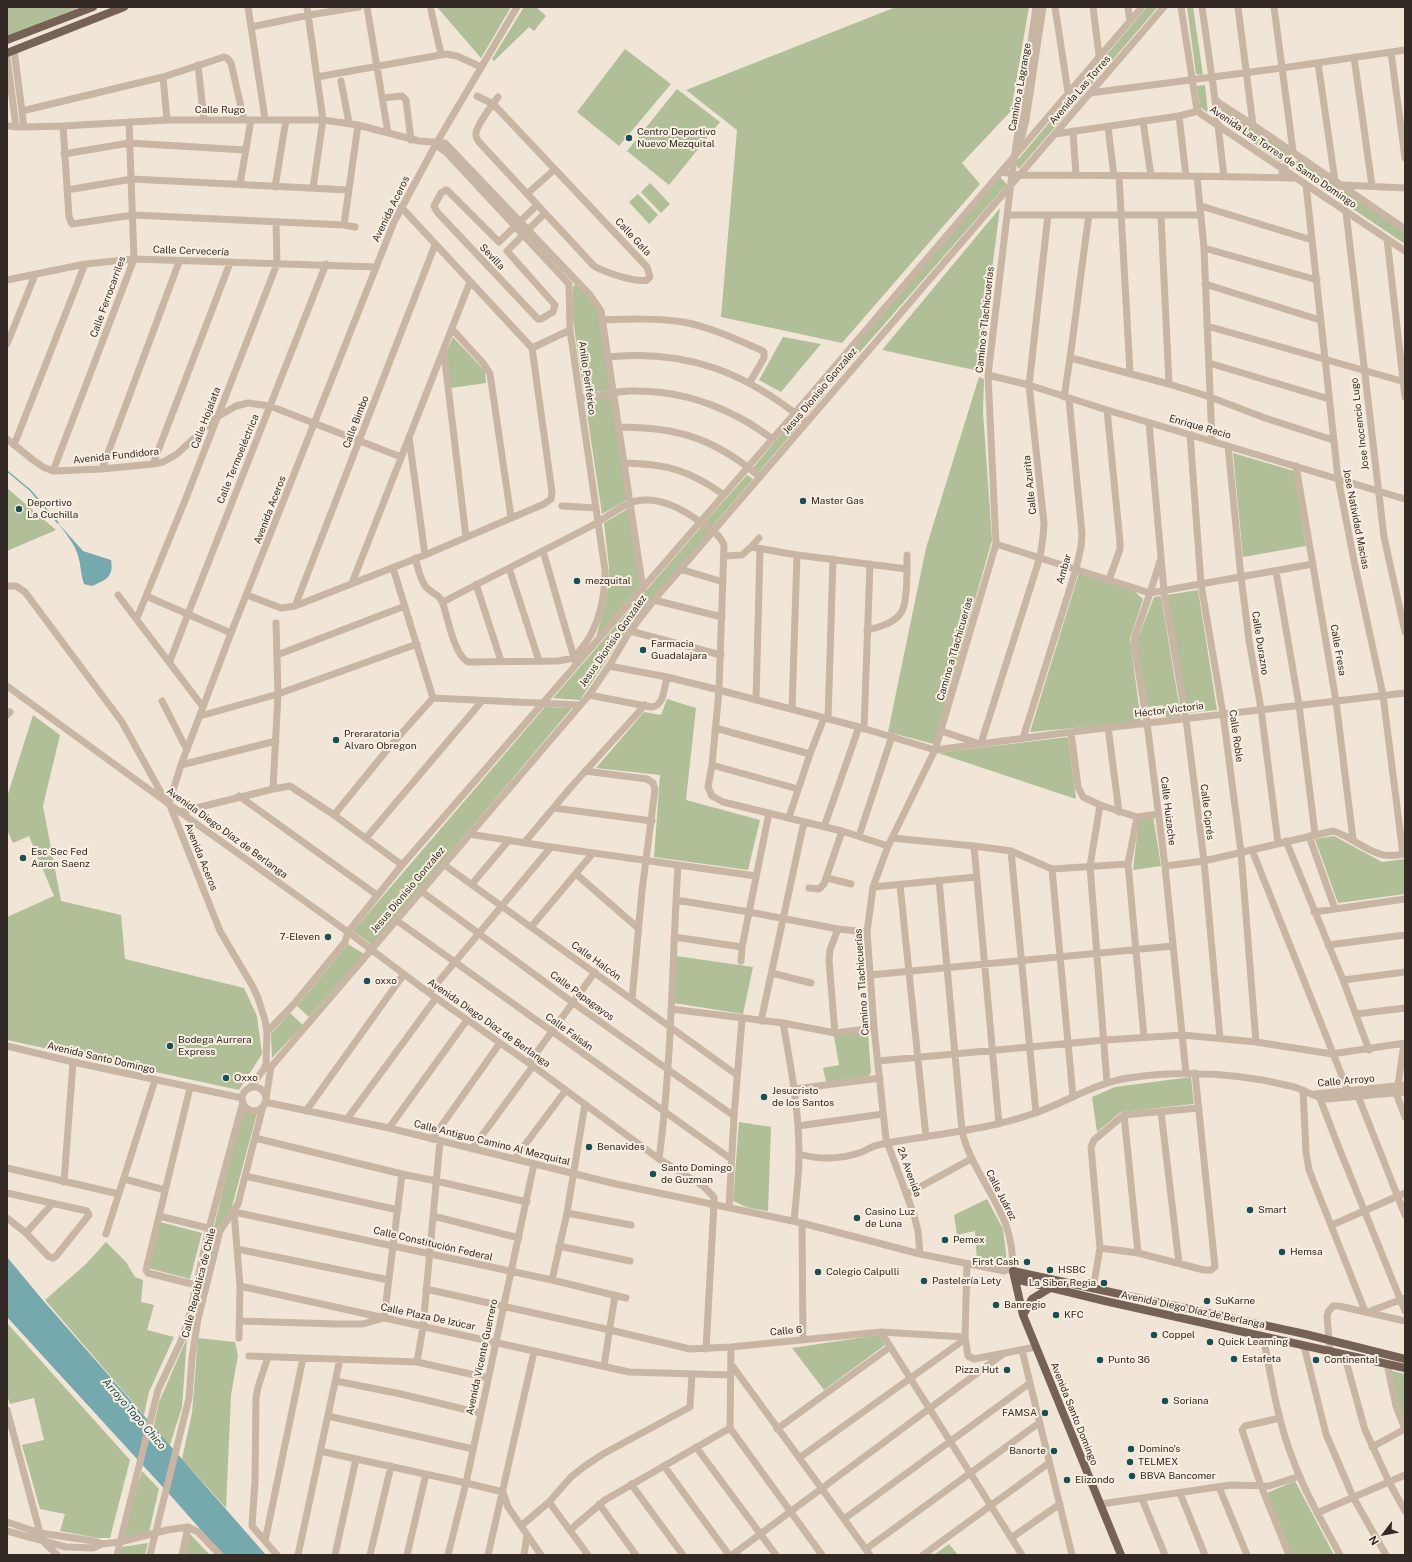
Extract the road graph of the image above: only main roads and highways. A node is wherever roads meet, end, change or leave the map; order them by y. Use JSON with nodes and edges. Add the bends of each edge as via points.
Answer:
{"nodes":[{"id":1,"x":93,"y":7,"type":"edge"},
{"id":2,"x":124,"y":7,"type":"edge"},
{"id":3,"x":7,"y":40,"type":"edge"},
{"id":4,"x":11,"y":51,"type":"edge"},
{"id":5,"x":1013,"y":1271,"type":"joint"},
{"id":6,"x":1015,"y":1279,"type":"junction"},
{"id":7,"x":1050,"y":1288,"type":"junction"},
{"id":8,"x":1023,"y":1315,"type":"junction"},
{"id":9,"x":1405,"y":1359,"type":"edge"},
{"id":10,"x":1405,"y":1368,"type":"edge"},
{"id":11,"x":1121,"y":1555,"type":"edge"}],
"edges":[{"from":1,"to":3,"type":"main road"},
{"from":2,"to":4,"type":"main road"},
{"from":5,"to":6,"type":"main road","name":"Avenida Santo Domingo"},
{"from":5,"to":9,"type":"main road","name":"Avenida Diego Díaz de Berlanga"},
{"from":6,"to":7,"type":"main road","name":"Avenida Diego Díaz de Berlanga"},
{"from":6,"to":8,"type":"main road","name":"Avenida Santo Domingo"},
{"from":7,"to":8,"type":"main road","via":[[1032,1299]]},
{"from":7,"to":10,"type":"main road","name":"Avenida Diego Díaz de Berlanga"},
{"from":8,"to":11,"type":"main road","name":"Avenida Santo Domingo"}]}
